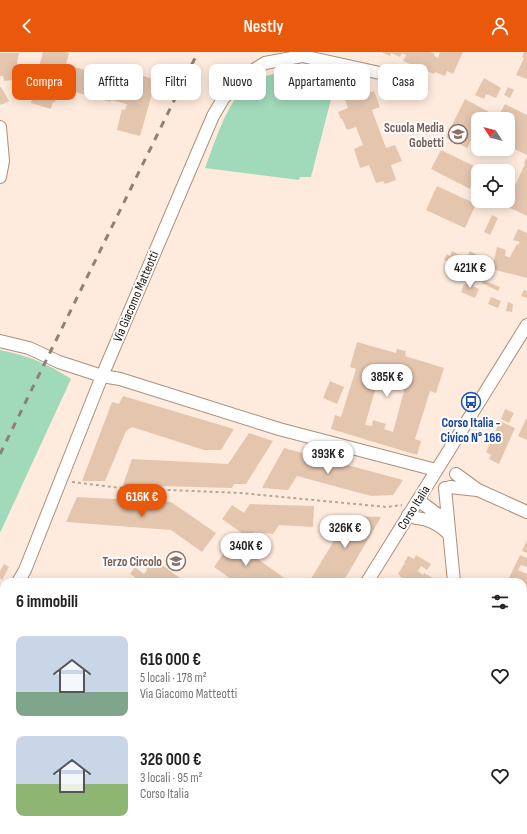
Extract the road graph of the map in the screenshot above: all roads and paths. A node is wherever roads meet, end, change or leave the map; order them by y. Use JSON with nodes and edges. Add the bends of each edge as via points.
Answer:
{"nodes":[{"id":1,"x":303,"y":54,"type":"edge"},
{"id":2,"x":378,"y":72,"type":"edge"},
{"id":3,"x":0,"y":127,"type":"edge"},
{"id":4,"x":0,"y":176,"type":"edge"},
{"id":5,"x":527,"y":325,"type":"edge"},
{"id":6,"x":0,"y":341,"type":"edge"},
{"id":7,"x":102,"y":376,"type":"junction"},
{"id":8,"x":447,"y":453,"type":"junction"},
{"id":9,"x":436,"y":470,"type":"junction"},
{"id":10,"x":453,"y":470,"type":"junction"},
{"id":11,"x":61,"y":481,"type":"junction"},
{"id":12,"x":448,"y":487,"type":"junction"},
{"id":13,"x":478,"y":490,"type":"junction"},
{"id":14,"x":418,"y":500,"type":"junction"},
{"id":15,"x":405,"y":510,"type":"junction"},
{"id":16,"x":527,"y":512,"type":"edge"},
{"id":17,"x":448,"y":519,"type":"junction"},
{"id":18,"x":449,"y":534,"type":"junction"},
{"id":19,"x":20,"y":578,"type":"edge"},
{"id":20,"x":369,"y":578,"type":"edge"},
{"id":21,"x":454,"y":578,"type":"edge"}],
"edges":[{"from":1,"to":2,"type":"street"},
{"from":1,"to":7,"type":"street","name":"Via Giacomo Matteotti","via":[[265,63],[239,80],[223,99],[213,116]]},
{"from":3,"to":4,"type":"street","via":[[3,161]]},
{"from":5,"to":8,"type":"street","name":"Corso Italia"},
{"from":6,"to":7,"type":"street","via":[[29,348],[59,362]]},
{"from":7,"to":9,"type":"street","via":[[120,379],[279,429]]},
{"from":7,"to":11,"type":"street","name":"Via Giacomo Matteotti"},
{"from":8,"to":9,"type":"street","name":"Corso Italia"},
{"from":8,"to":10,"type":"street","via":[[447,460]]},
{"from":9,"to":10,"type":"street","via":[[443,466]]},
{"from":9,"to":12,"type":"street","via":[[435,482],[441,487]]},
{"from":9,"to":14,"type":"street","name":"Corso Italia"},
{"from":10,"to":12,"type":"street","via":[[456,479],[454,484]]},
{"from":10,"to":13,"type":"street"},
{"from":11,"to":15,"type":"path","via":[[121,488],[240,493],[387,506]]},
{"from":11,"to":19,"type":"street","name":"Via Giacomo Matteotti"},
{"from":12,"to":13,"type":"street"},
{"from":12,"to":17,"type":"street"},
{"from":13,"to":16,"type":"street"},
{"from":14,"to":15,"type":"street","name":"Corso Italia"},
{"from":14,"to":17,"type":"street"},
{"from":15,"to":18,"type":"street","via":[[413,518],[427,520]]},
{"from":15,"to":20,"type":"street","name":"Corso Italia"},
{"from":17,"to":18,"type":"street"},
{"from":18,"to":21,"type":"street"}]}
